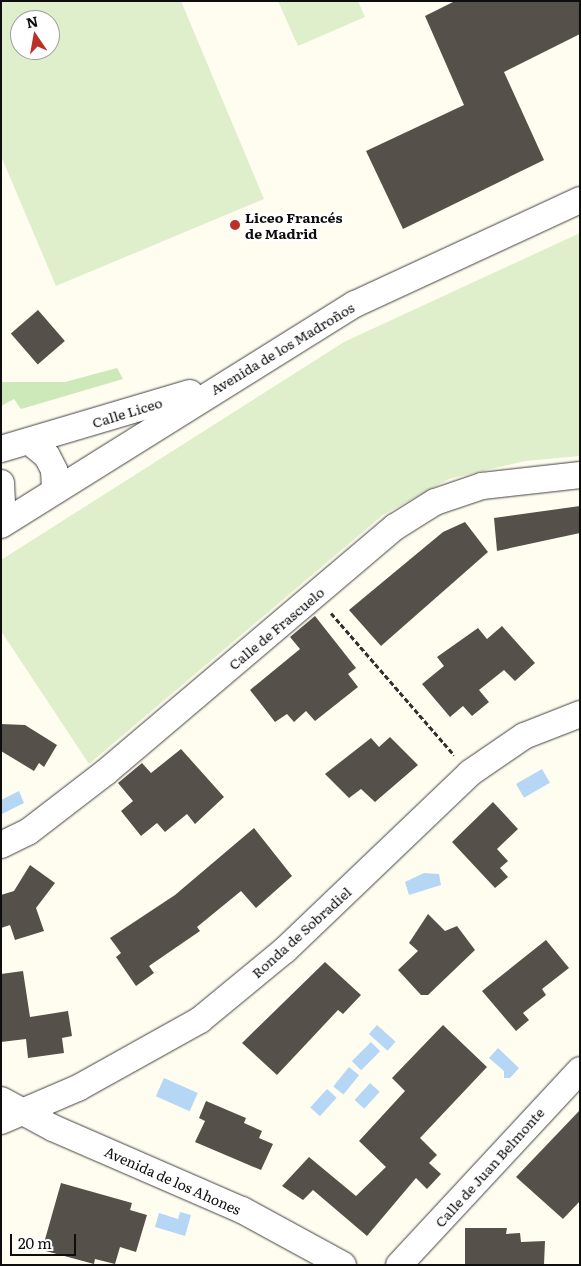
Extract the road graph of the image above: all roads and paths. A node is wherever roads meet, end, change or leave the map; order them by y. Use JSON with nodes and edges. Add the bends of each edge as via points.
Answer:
{"nodes":[{"id":1,"x":580,"y":200,"type":"edge"},
{"id":2,"x":224,"y":382,"type":"junction"},
{"id":3,"x":29,"y":441,"type":"junction"},
{"id":4,"x":1,"y":449,"type":"edge"},
{"id":5,"x":580,"y":474,"type":"edge"},
{"id":6,"x":1,"y":483,"type":"edge"},
{"id":7,"x":55,"y":490,"type":"junction"},
{"id":8,"x":2,"y":524,"type":"edge"},
{"id":9,"x":316,"y":595,"type":"junction"},
{"id":10,"x":580,"y":714,"type":"edge"},
{"id":11,"x":470,"y":773,"type":"junction"},
{"id":12,"x":1,"y":845,"type":"edge"},
{"id":13,"x":580,"y":1070,"type":"edge"},
{"id":14,"x":8,"y":1111,"type":"edge"},
{"id":15,"x":343,"y":1265,"type":"edge"},
{"id":16,"x":399,"y":1265,"type":"edge"}],
"edges":[{"from":1,"to":2,"type":"street","name":"Avenida de los Madroños","via":[[356,304]]},
{"from":2,"to":3,"type":"street","name":"Calle Liceo"},
{"from":2,"to":7,"type":"street","name":"Avenida de los Madroños"},
{"from":3,"to":4,"type":"street","name":"Calle Liceo"},
{"from":3,"to":7,"type":"street","via":[[48,456]]},
{"from":5,"to":9,"type":"street","name":"Calle de Frascuelo","via":[[482,486],[435,502],[395,527]]},
{"from":6,"to":8,"type":"street"},
{"from":7,"to":8,"type":"street","name":"Avenida de los Madroños"},
{"from":9,"to":11,"type":"path"},
{"from":9,"to":12,"type":"street","name":"Calle de Frascuelo","via":[[106,772],[28,832]]},
{"from":10,"to":11,"type":"street","name":"Ronda de Sobradiel","via":[[524,736]]},
{"from":11,"to":14,"type":"street","name":"Ronda de Sobradiel","via":[[285,950],[200,1020],[158,1047]]},
{"from":13,"to":16,"type":"street","name":"Calle de Juan Belmonte"},
{"from":14,"to":15,"type":"street","name":"Avenida de los Ahones","via":[[242,1210]]}]}
